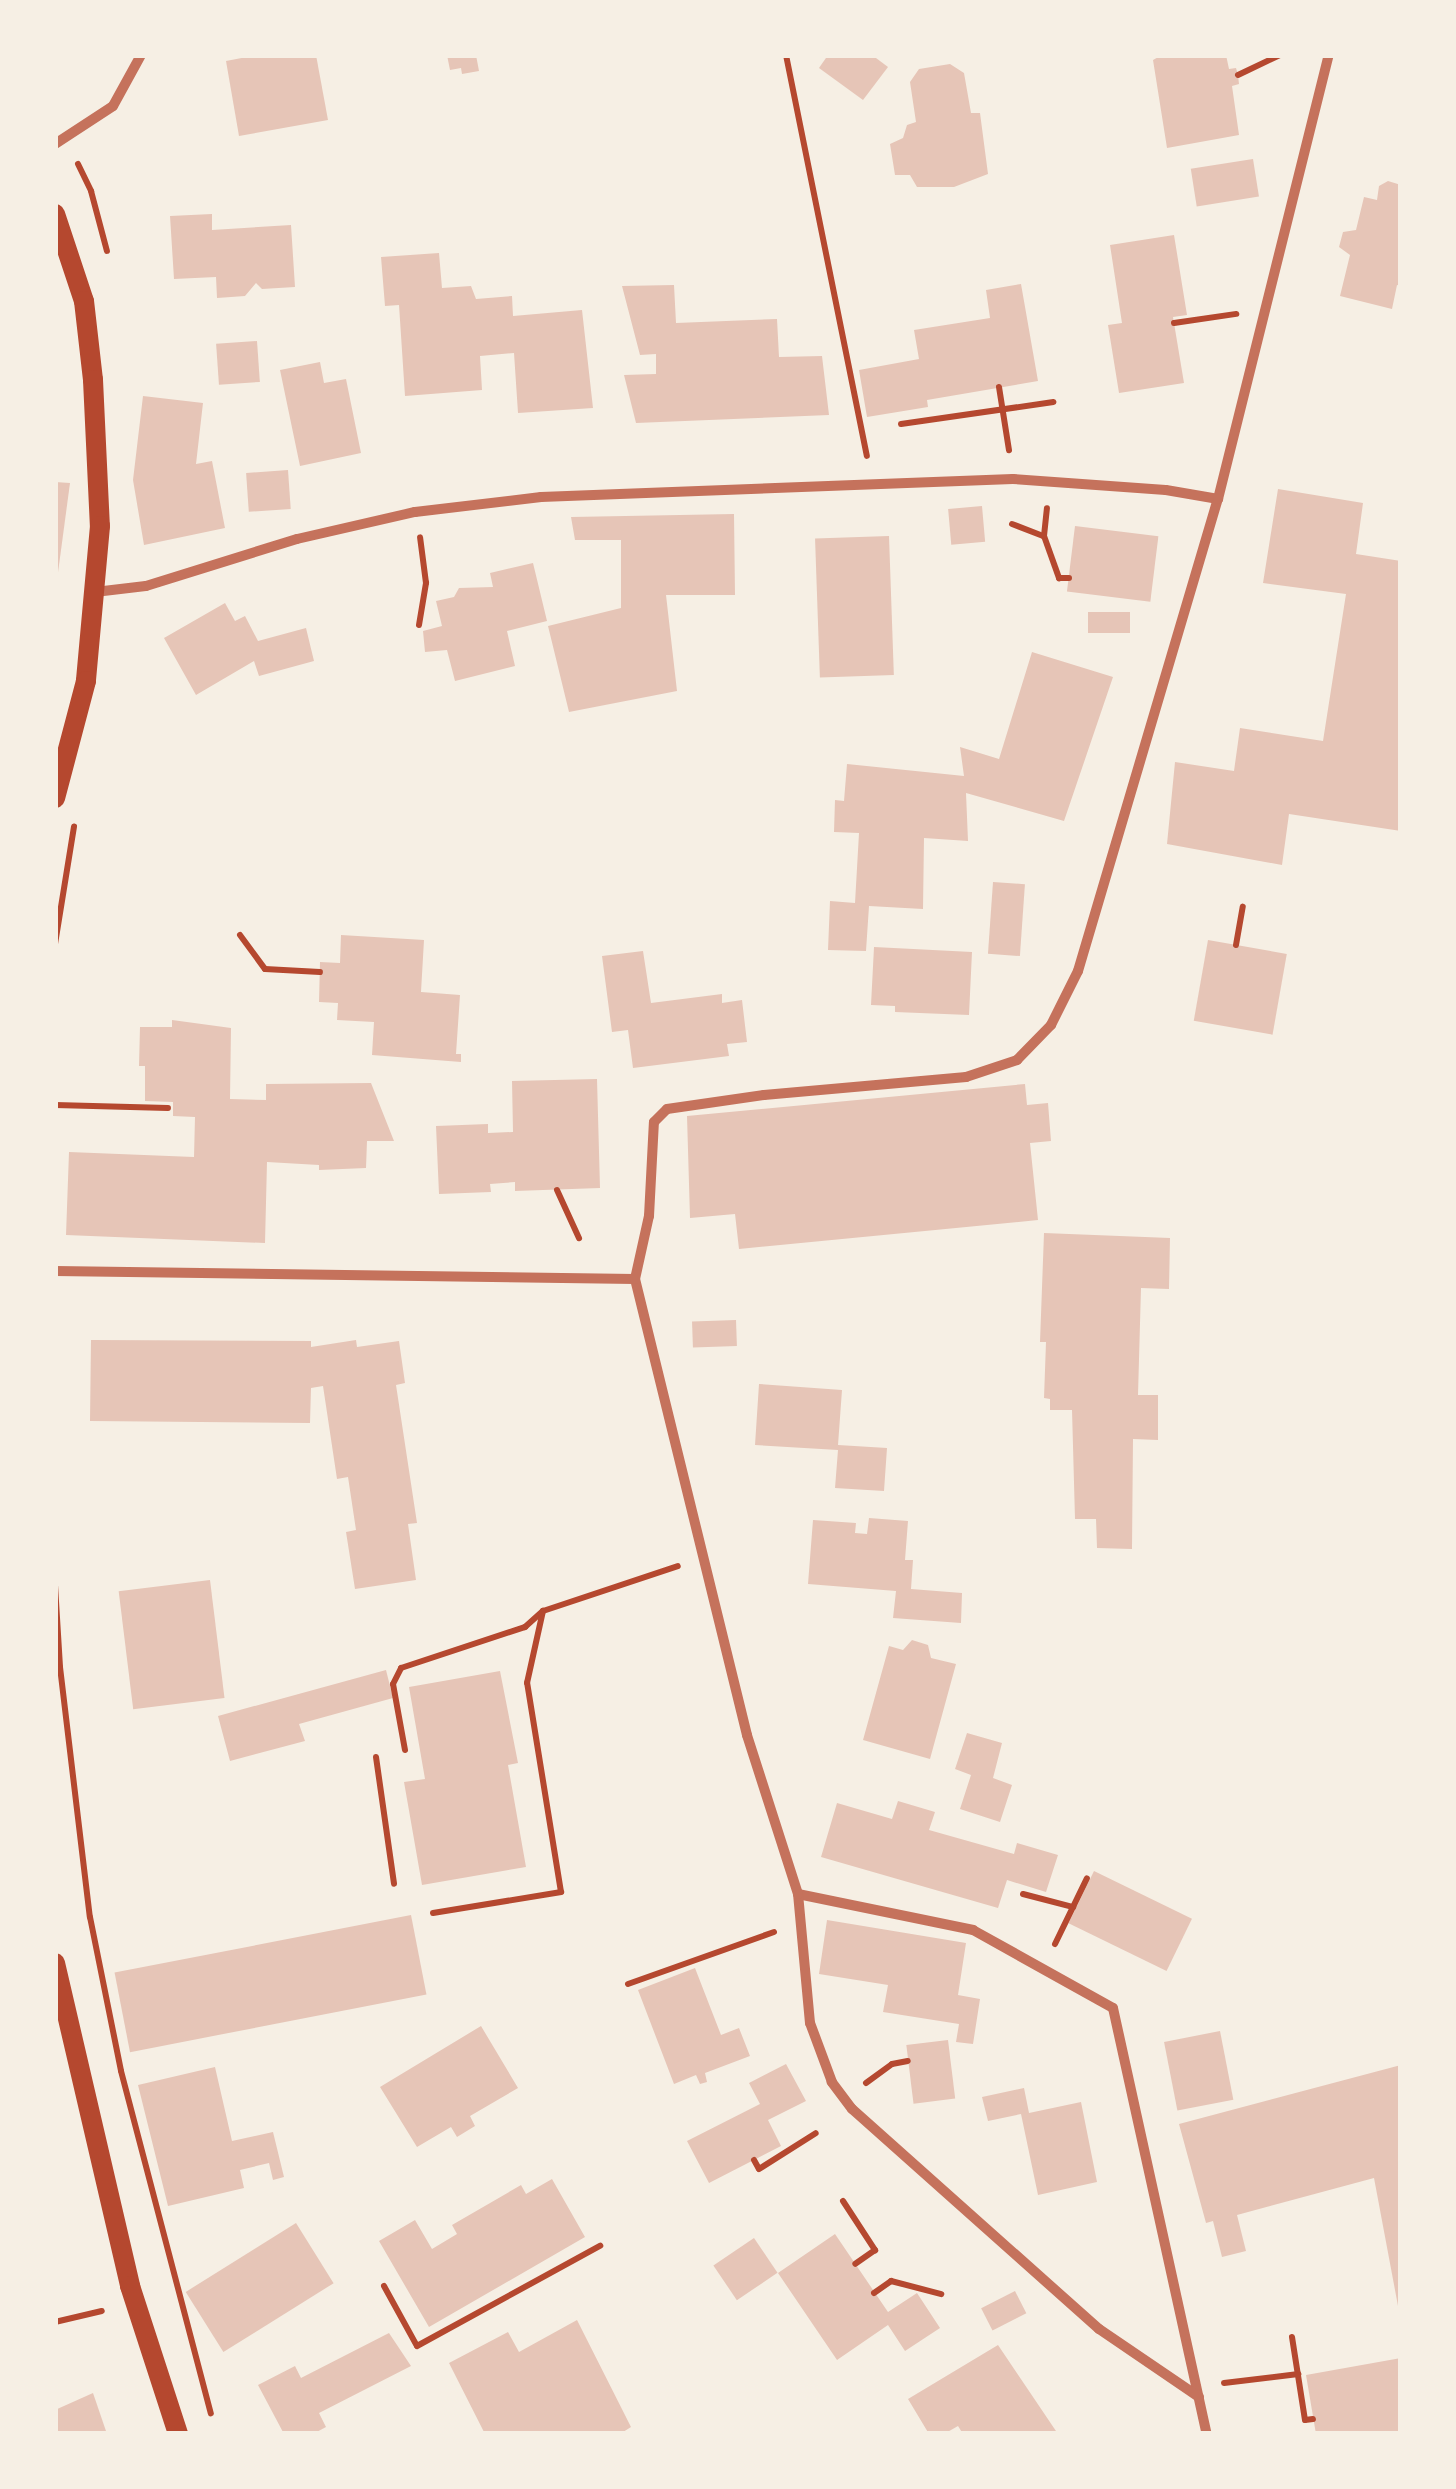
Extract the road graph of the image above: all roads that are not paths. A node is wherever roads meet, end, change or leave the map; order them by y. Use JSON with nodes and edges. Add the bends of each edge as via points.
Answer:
{"nodes":[{"id":1,"x":141,"y":55,"type":"edge"},
{"id":2,"x":1329,"y":55,"type":"edge"},
{"id":3,"x":55,"y":144,"type":"edge"},
{"id":4,"x":55,"y":214,"type":"edge"},
{"id":5,"x":1218,"y":499,"type":"junction"},
{"id":6,"x":95,"y":592,"type":"junction"},
{"id":7,"x":55,"y":798,"type":"edge"},
{"id":8,"x":55,"y":1271,"type":"edge"},
{"id":9,"x":635,"y":1279,"type":"junction"},
{"id":10,"x":798,"y":1894,"type":"junction"},
{"id":11,"x":55,"y":1963,"type":"edge"},
{"id":12,"x":1199,"y":2396,"type":"junction"},
{"id":13,"x":178,"y":2434,"type":"edge"},
{"id":14,"x":1207,"y":2434,"type":"edge"}],
"edges":[{"from":1,"to":3,"type":"street","via":[[114,106]]},
{"from":2,"to":5,"type":"street"},
{"from":4,"to":6,"type":"main road","via":[[84,301],[92,368],[100,526]]},
{"from":5,"to":6,"type":"street","via":[[1013,479],[655,490],[416,512],[297,539],[146,586]]},
{"from":5,"to":9,"type":"street","via":[[1078,971],[1052,1025],[1017,1060],[966,1077],[667,1109],[654,1122],[649,1216]]},
{"from":6,"to":7,"type":"main road","via":[[86,681]]},
{"from":8,"to":9,"type":"street"},
{"from":9,"to":10,"type":"street","via":[[747,1735]]},
{"from":10,"to":12,"type":"street","via":[[815,2043],[845,2099],[1099,2329]]},
{"from":10,"to":12,"type":"street","via":[[973,1930],[1113,2008]]},
{"from":11,"to":13,"type":"main road","via":[[130,2286]]},
{"from":12,"to":14,"type":"street"}]}
